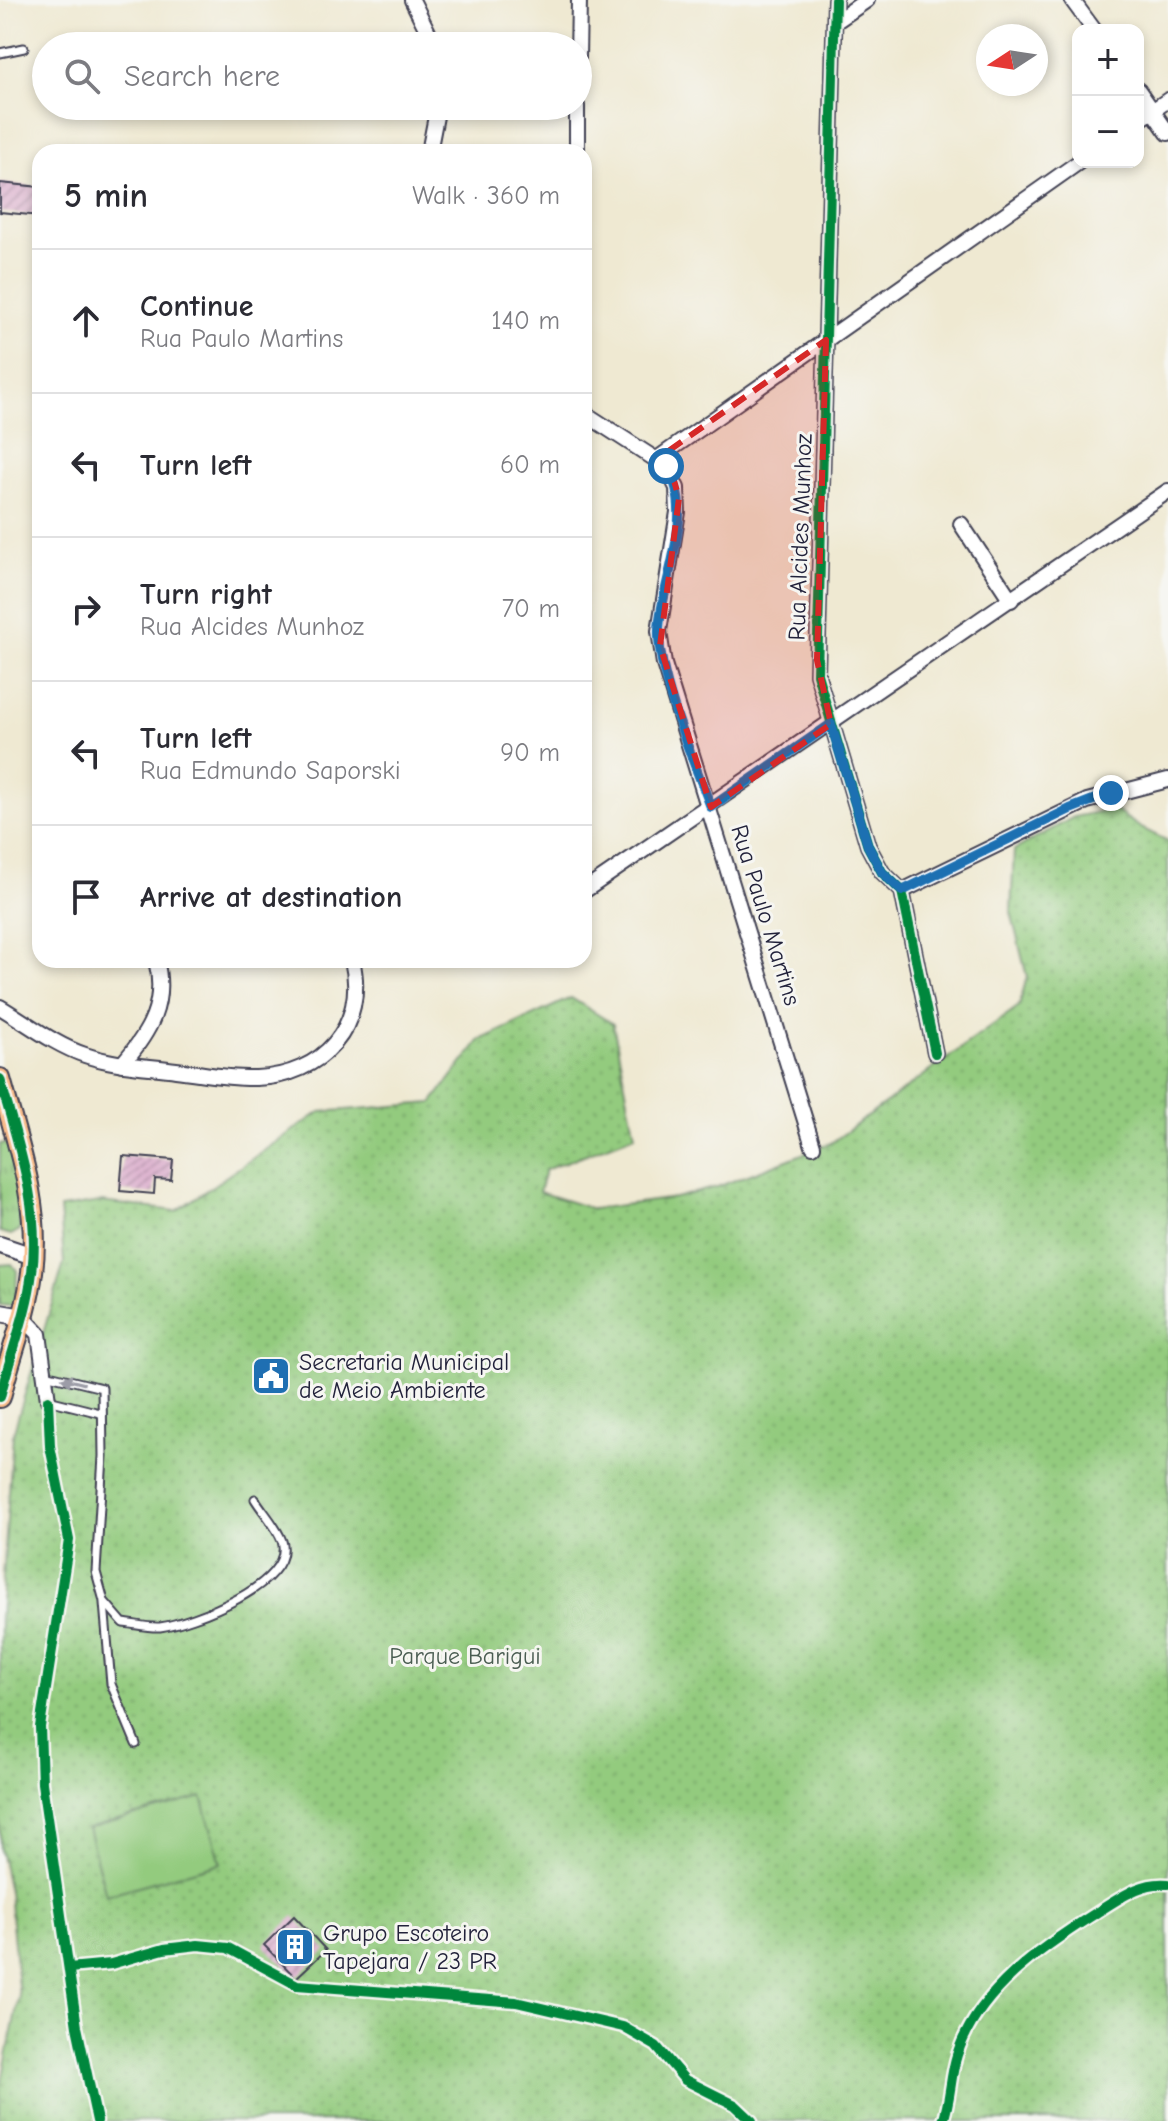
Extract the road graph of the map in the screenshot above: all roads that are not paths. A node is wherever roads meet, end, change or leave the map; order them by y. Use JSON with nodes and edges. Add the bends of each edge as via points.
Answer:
{"nodes":[{"id":1,"x":412,"y":0,"type":"edge"},
{"id":2,"x":579,"y":0,"type":"edge"},
{"id":3,"x":835,"y":0,"type":"edge"},
{"id":4,"x":867,"y":0,"type":"edge"},
{"id":5,"x":1072,"y":0,"type":"edge"},
{"id":6,"x":835,"y":22,"type":"junction"},
{"id":7,"x":1090,"y":24,"type":"edge"},
{"id":8,"x":428,"y":32,"type":"edge"},
{"id":9,"x":578,"y":32,"type":"edge"},
{"id":10,"x":24,"y":48,"type":"dead end"},
{"id":11,"x":0,"y":53,"type":"edge"},
{"id":12,"x":1142,"y":96,"type":"edge"},
{"id":13,"x":1168,"y":100,"type":"edge"},
{"id":14,"x":1153,"y":110,"type":"junction"},
{"id":15,"x":1144,"y":117,"type":"edge"},
{"id":16,"x":435,"y":120,"type":"edge"},
{"id":17,"x":577,"y":120,"type":"edge"},
{"id":18,"x":1168,"y":133,"type":"edge"},
{"id":19,"x":431,"y":144,"type":"edge"},
{"id":20,"x":577,"y":144,"type":"edge"},
{"id":21,"x":1072,"y":167,"type":"edge"},
{"id":22,"x":826,"y":340,"type":"junction"},
{"id":23,"x":592,"y":418,"type":"edge"},
{"id":24,"x":657,"y":459,"type":"junction"},
{"id":25,"x":1168,"y":491,"type":"edge"},
{"id":26,"x":961,"y":524,"type":"dead end"},
{"id":27,"x":1011,"y":600,"type":"junction"},
{"id":28,"x":831,"y":724,"type":"junction"},
{"id":29,"x":1168,"y":780,"type":"edge"},
{"id":30,"x":711,"y":807,"type":"junction"},
{"id":31,"x":592,"y":886,"type":"edge"},
{"id":32,"x":902,"y":891,"type":"junction"},
{"id":33,"x":157,"y":968,"type":"edge"},
{"id":34,"x":353,"y":968,"type":"edge"},
{"id":35,"x":0,"y":1007,"type":"edge"},
{"id":36,"x":935,"y":1053,"type":"dead end"},
{"id":37,"x":122,"y":1064,"type":"junction"},
{"id":38,"x":1,"y":1085,"type":"edge"},
{"id":39,"x":813,"y":1146,"type":"dead end"},
{"id":40,"x":0,"y":1245,"type":"edge"},
{"id":41,"x":33,"y":1256,"type":"junction"},
{"id":42,"x":0,"y":1313,"type":"edge"},
{"id":43,"x":23,"y":1317,"type":"junction"},
{"id":44,"x":45,"y":1374,"type":"junction"},
{"id":45,"x":0,"y":1397,"type":"edge"},
{"id":46,"x":48,"y":1400,"type":"joint"},
{"id":47,"x":100,"y":1413,"type":"junction"},
{"id":48,"x":255,"y":1499,"type":"dead end"},
{"id":49,"x":104,"y":1601,"type":"junction"},
{"id":50,"x":136,"y":1744,"type":"dead end"}],
"edges":[{"from":1,"to":8,"type":"street"},
{"from":2,"to":9,"type":"street"},
{"from":3,"to":6,"type":"street","name":"Rua Alcides Munhoz"},
{"from":4,"to":6,"type":"street"},
{"from":5,"to":7,"type":"street"},
{"from":6,"to":22,"type":"street","name":"Rua Alcides Munhoz"},
{"from":10,"to":11,"type":"lane"},
{"from":12,"to":14,"type":"street"},
{"from":13,"to":14,"type":"street"},
{"from":14,"to":15,"type":"street"},
{"from":14,"to":18,"type":"street"},
{"from":16,"to":19,"type":"street"},
{"from":17,"to":20,"type":"street"},
{"from":21,"to":22,"type":"street"},
{"from":22,"to":24,"type":"street"},
{"from":22,"to":28,"type":"street","name":"Rua Alcides Munhoz","via":[[817,660]]},
{"from":23,"to":24,"type":"street","name":"Rua Paulo Martins"},
{"from":24,"to":30,"type":"street","name":"Rua Paulo Martins","via":[[672,474],[679,498],[660,646]]},
{"from":25,"to":27,"type":"street"},
{"from":26,"to":27,"type":"street"},
{"from":27,"to":28,"type":"street"},
{"from":28,"to":30,"type":"street"},
{"from":28,"to":32,"type":"street","name":"Rua Alcides Munhoz","via":[[868,846],[882,872]]},
{"from":29,"to":32,"type":"street","via":[[1087,801]]},
{"from":30,"to":31,"type":"street"},
{"from":30,"to":39,"type":"street","name":"Rua Paulo Martins"},
{"from":32,"to":36,"type":"street","name":"Rua Alcides Munhoz"},
{"from":33,"to":37,"type":"street","via":[[160,1003],[147,1032]]},
{"from":34,"to":37,"type":"street","via":[[357,997],[351,1019],[330,1049],[298,1069],[242,1078]]},
{"from":35,"to":37,"type":"street","via":[[83,1054]]},
{"from":38,"to":41,"type":"main road","via":[[29,1190]]},
{"from":40,"to":41,"type":"street"},
{"from":41,"to":43,"type":"main road"},
{"from":42,"to":43,"type":"street"},
{"from":43,"to":44,"type":"street","via":[[39,1334]]},
{"from":43,"to":45,"type":"main road"},
{"from":44,"to":46,"type":"street"},
{"from":47,"to":44,"type":"lane","one_way":true,"via":[[102,1388]]},
{"from":46,"to":47,"type":"lane"},
{"from":47,"to":49,"type":"lane","via":[[103,1456],[96,1572]]},
{"from":48,"to":49,"type":"lane","via":[[282,1542],[281,1557],[260,1587],[230,1605],[159,1627],[123,1623]]},
{"from":49,"to":50,"type":"lane","via":[[111,1684]]}]}
